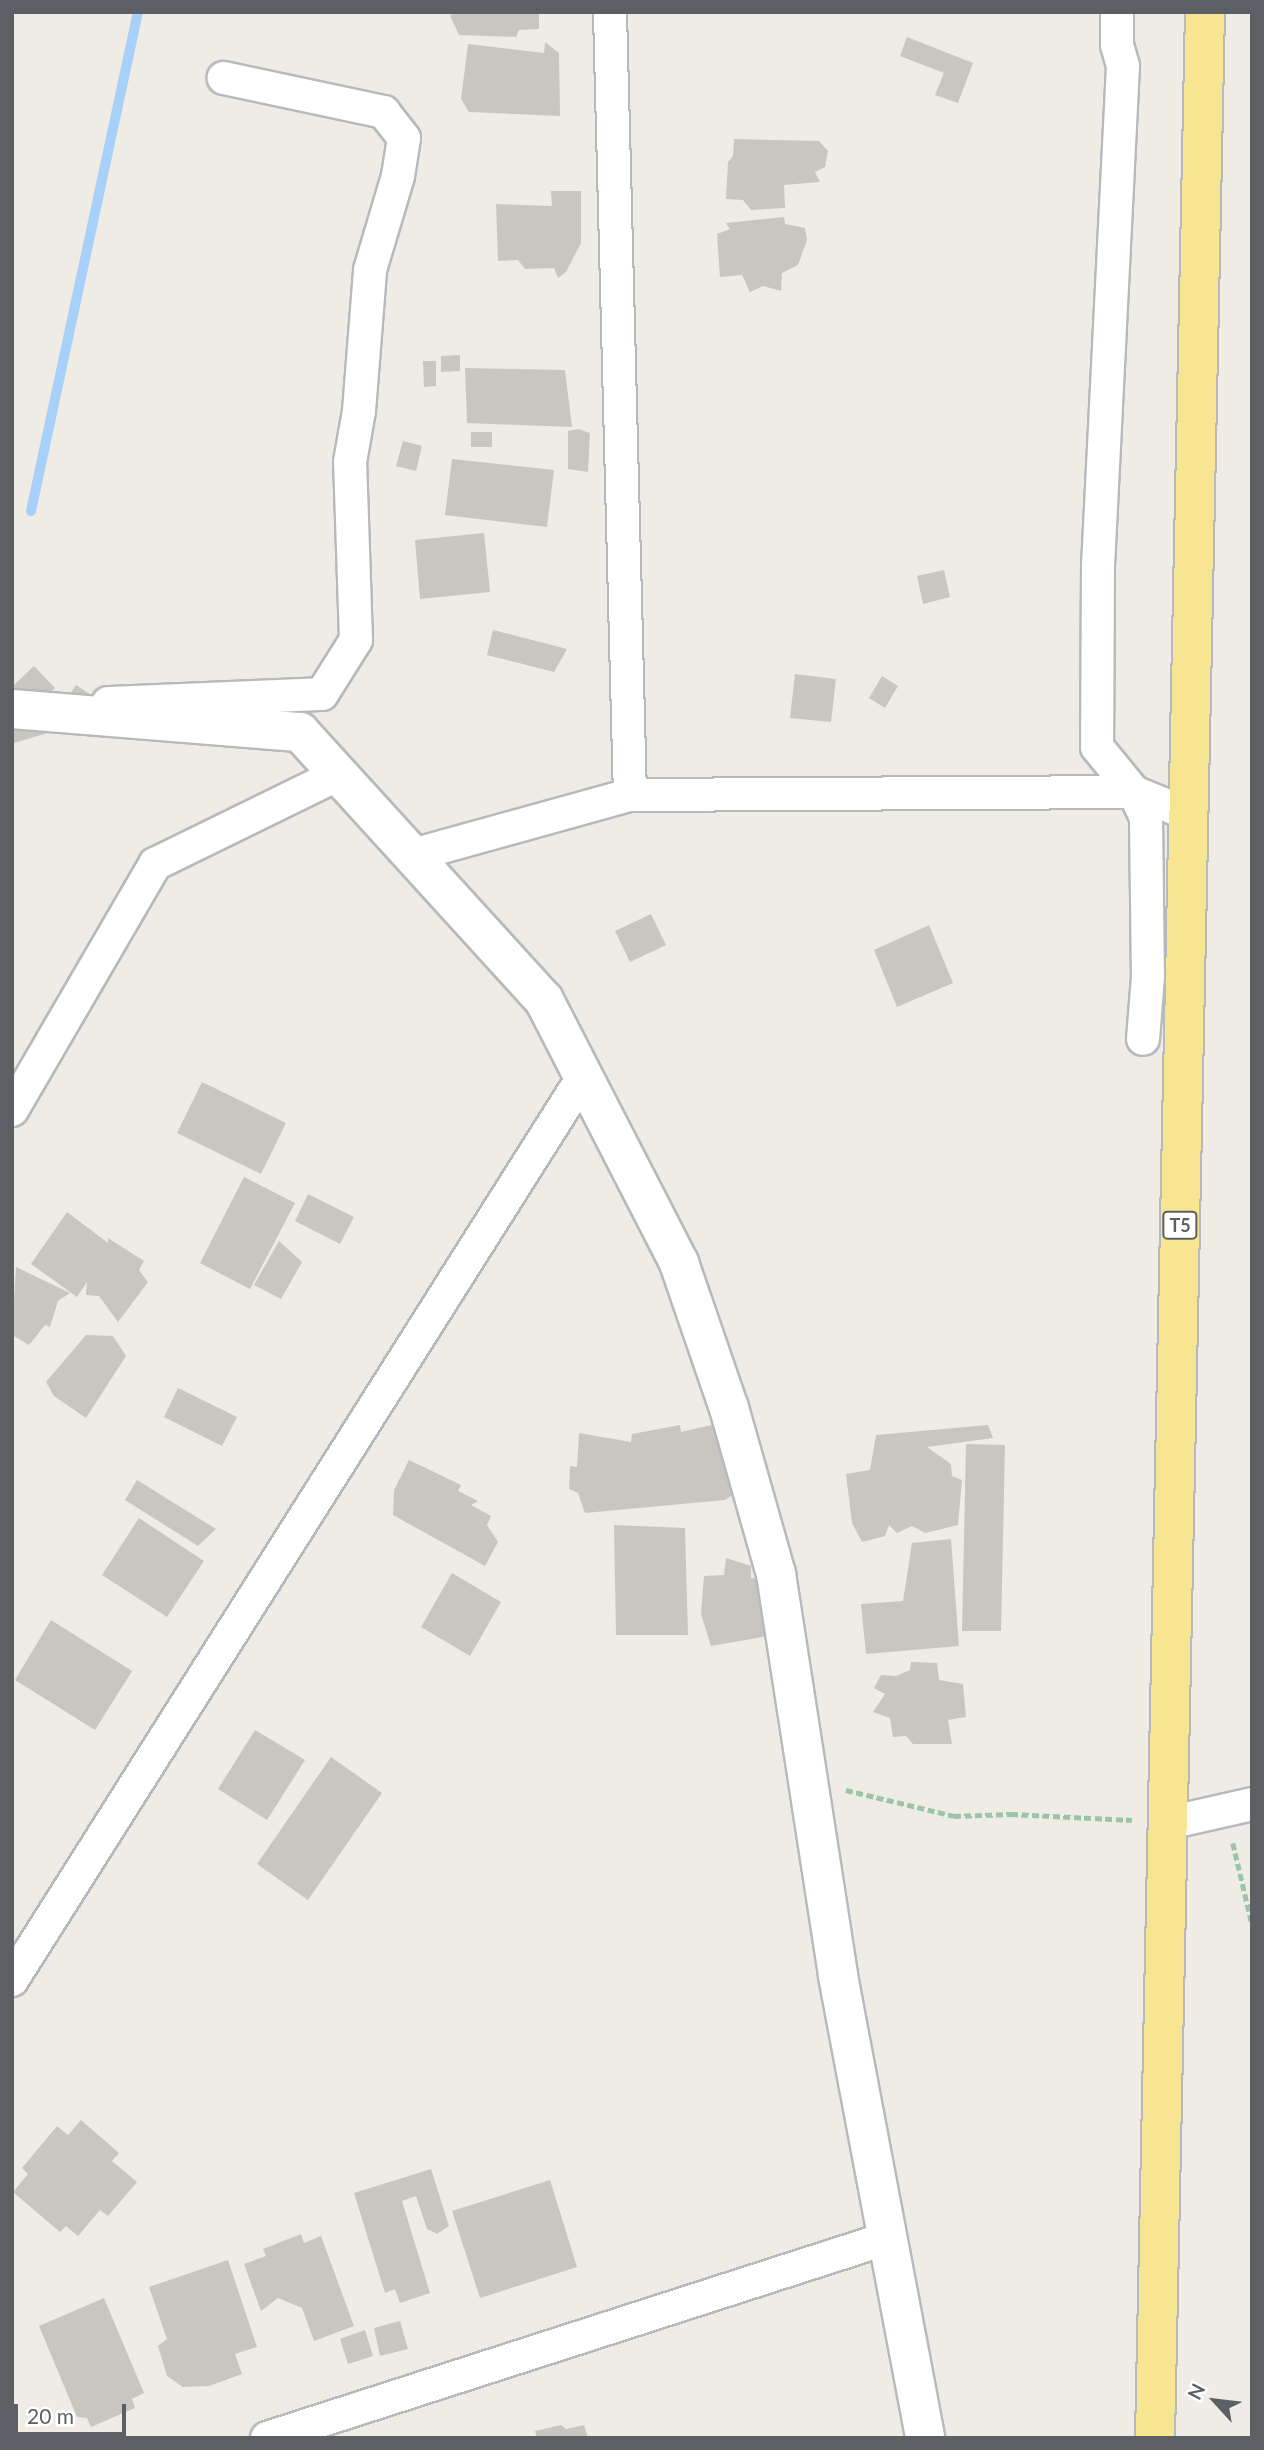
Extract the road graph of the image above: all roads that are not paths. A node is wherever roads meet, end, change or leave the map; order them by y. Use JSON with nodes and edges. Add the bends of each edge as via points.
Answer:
{"nodes":[{"id":1,"x":610,"y":12,"type":"edge"},
{"id":2,"x":1117,"y":12,"type":"edge"},
{"id":3,"x":1205,"y":12,"type":"edge"},
{"id":4,"x":224,"y":78,"type":"dead end"},
{"id":5,"x":12,"y":708,"type":"edge"},
{"id":6,"x":339,"y":774,"type":"junction"},
{"id":7,"x":1135,"y":792,"type":"junction"},
{"id":8,"x":630,"y":795,"type":"junction"},
{"id":9,"x":1188,"y":814,"type":"junction"},
{"id":10,"x":413,"y":855,"type":"junction"},
{"id":11,"x":1143,"y":1039,"type":"dead end"},
{"id":12,"x":583,"y":1077,"type":"junction"},
{"id":13,"x":12,"y":1110,"type":"edge"},
{"id":14,"x":1241,"y":1806,"type":"edge"},
{"id":15,"x":1168,"y":1823,"type":"junction"},
{"id":16,"x":12,"y":1980,"type":"edge"},
{"id":17,"x":888,"y":2238,"type":"junction"},
{"id":18,"x":267,"y":2438,"type":"edge"},
{"id":19,"x":925,"y":2438,"type":"edge"},
{"id":20,"x":1155,"y":2438,"type":"edge"}],
"edges":[{"from":1,"to":8,"type":"street"},
{"from":2,"to":7,"type":"street","via":[[1117,45],[1123,66],[1098,566],[1097,747]]},
{"from":3,"to":9,"type":"highway","number":"T5"},
{"from":4,"to":5,"type":"street","via":[[384,112],[404,138],[398,176],[370,270],[359,411],[350,462],[356,640],[322,694]]},
{"from":5,"to":6,"type":"street","via":[[300,732]]},
{"from":6,"to":10,"type":"street"},
{"from":6,"to":13,"type":"street","via":[[155,864]]},
{"from":7,"to":8,"type":"street"},
{"from":7,"to":9,"type":"street"},
{"from":7,"to":11,"type":"street","via":[[1146,818],[1148,977]]},
{"from":8,"to":10,"type":"street"},
{"from":9,"to":15,"type":"highway","number":"T5"},
{"from":10,"to":12,"type":"street","via":[[544,1000]]},
{"from":12,"to":16,"type":"street","via":[[274,1558]]},
{"from":12,"to":17,"type":"street","via":[[679,1263],[729,1408],[776,1574],[838,1976]]},
{"from":14,"to":15,"type":"street"},
{"from":15,"to":20,"type":"highway","number":"T5"},
{"from":17,"to":18,"type":"street"},
{"from":17,"to":19,"type":"street"}]}
